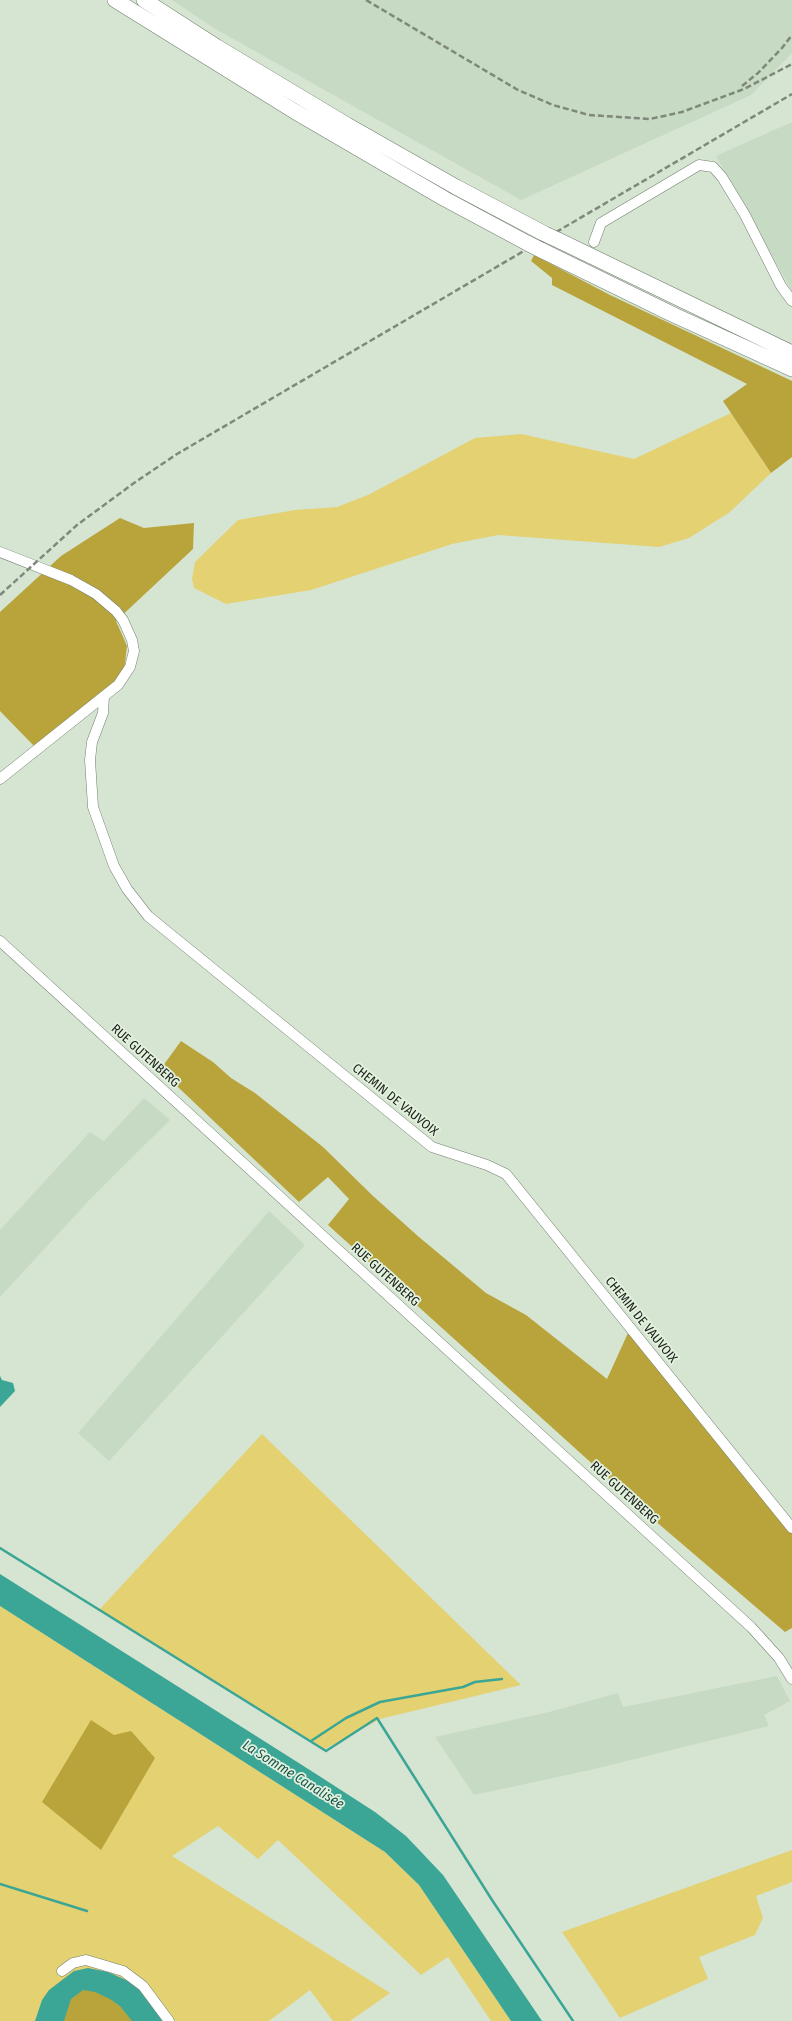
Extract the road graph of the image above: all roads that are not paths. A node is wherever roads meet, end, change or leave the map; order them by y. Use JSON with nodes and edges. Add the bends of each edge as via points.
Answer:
{"nodes":[{"id":1,"x":115,"y":0,"type":"edge"},
{"id":2,"x":144,"y":0,"type":"edge"},
{"id":3,"x":594,"y":242,"type":"dead end"},
{"id":4,"x":792,"y":301,"type":"edge"},
{"id":5,"x":792,"y":353,"type":"edge"},
{"id":6,"x":792,"y":369,"type":"edge"},
{"id":7,"x":0,"y":552,"type":"edge"},
{"id":8,"x":104,"y":696,"type":"junction"},
{"id":9,"x":0,"y":780,"type":"edge"},
{"id":10,"x":0,"y":942,"type":"edge"},
{"id":11,"x":792,"y":1528,"type":"edge"},
{"id":12,"x":792,"y":1679,"type":"edge"},
{"id":13,"x":62,"y":1971,"type":"dead end"},
{"id":14,"x":169,"y":2021,"type":"edge"}],
"edges":[{"from":1,"to":6,"type":"highway","via":[[340,138],[535,247],[674,316]]},
{"from":2,"to":5,"type":"highway","via":[[347,125],[456,187],[551,237]]},
{"from":3,"to":4,"type":"street","via":[[601,222],[699,165],[712,167],[722,177],[781,286]]},
{"from":7,"to":8,"type":"street","via":[[83,586],[106,602],[123,620],[132,640],[132,660],[125,676]]},
{"from":8,"to":9,"type":"street"},
{"from":8,"to":11,"type":"street","name":"CHEMIN DE VAUVOIX","via":[[103,713],[92,742],[90,760],[93,807],[114,866],[127,889],[148,916],[432,1147],[487,1164],[506,1174]]},
{"from":10,"to":12,"type":"street","name":"RUE GUTENBERG","via":[[751,1627],[779,1658]]},
{"from":13,"to":14,"type":"street","via":[[73,1963],[86,1960],[123,1971],[143,1986]]}]}
